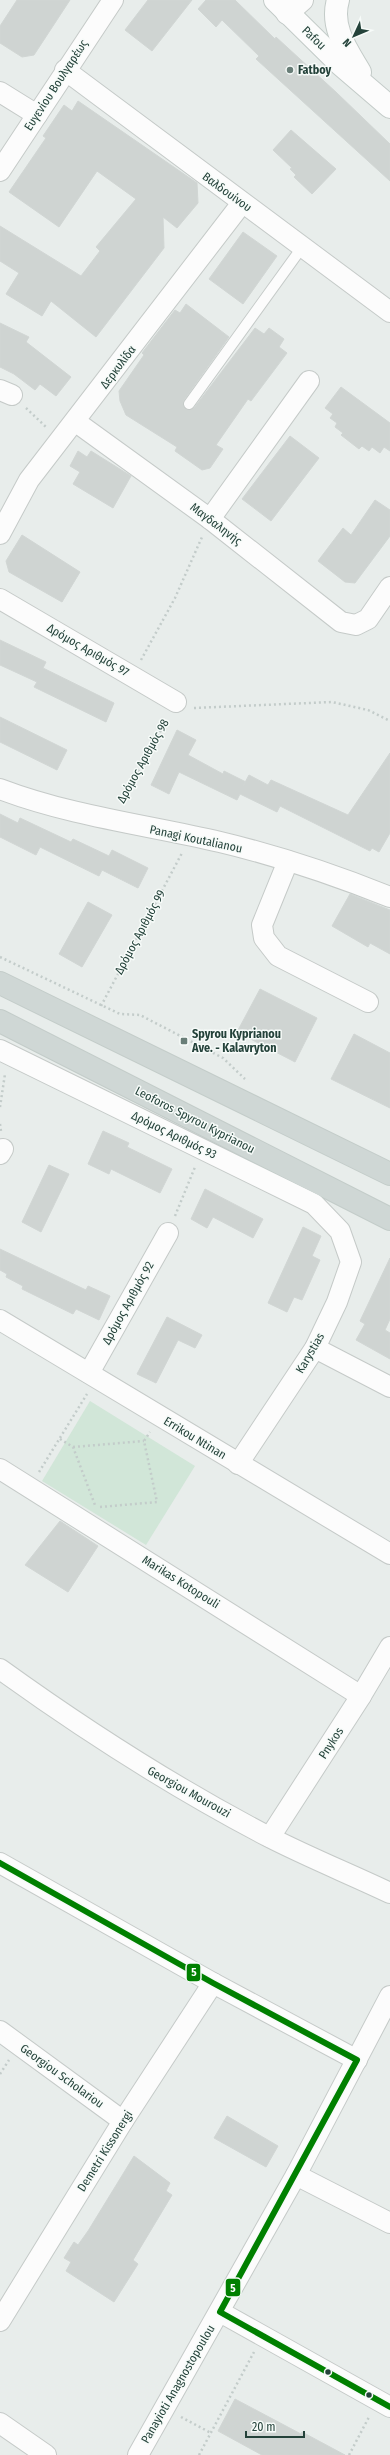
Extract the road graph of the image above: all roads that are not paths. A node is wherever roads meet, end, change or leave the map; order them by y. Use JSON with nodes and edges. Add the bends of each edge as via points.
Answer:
{"nodes":[{"id":1,"x":113,"y":0,"type":"edge"},
{"id":2,"x":338,"y":0,"type":"edge"},
{"id":3,"x":288,"y":4,"type":"edge"},
{"id":4,"x":65,"y":70,"type":"junction"},
{"id":5,"x":371,"y":90,"type":"junction"},
{"id":6,"x":0,"y":92,"type":"edge"},
{"id":7,"x":390,"y":107,"type":"edge"},
{"id":8,"x":36,"y":115,"type":"junction"},
{"id":9,"x":0,"y":171,"type":"edge"},
{"id":10,"x":242,"y":203,"type":"junction"},
{"id":11,"x":303,"y":246,"type":"junction"},
{"id":12,"x":390,"y":312,"type":"edge"},
{"id":13,"x":308,"y":381,"type":"dead end"},
{"id":14,"x":189,"y":404,"type":"dead end"},
{"id":15,"x":76,"y":422,"type":"junction"},
{"id":16,"x":210,"y":519,"type":"junction"},
{"id":17,"x":0,"y":534,"type":"edge"},
{"id":18,"x":390,"y":587,"type":"edge"},
{"id":19,"x":0,"y":599,"type":"edge"},
{"id":20,"x":176,"y":702,"type":"road end"},
{"id":21,"x":0,"y":789,"type":"edge"},
{"id":22,"x":288,"y":861,"type":"junction"},
{"id":23,"x":390,"y":897,"type":"edge"},
{"id":24,"x":0,"y":983,"type":"edge"},
{"id":25,"x":368,"y":1002,"type":"dead end"},
{"id":26,"x":0,"y":1020,"type":"edge"},
{"id":27,"x":4,"y":1052,"type":"edge"},
{"id":28,"x":390,"y":1174,"type":"edge"},
{"id":29,"x":390,"y":1219,"type":"edge"},
{"id":30,"x":340,"y":1231,"type":"joint"},
{"id":31,"x":168,"y":1233,"type":"road end"},
{"id":32,"x":0,"y":1320,"type":"edge"},
{"id":33,"x":315,"y":1348,"type":"junction"},
{"id":34,"x":93,"y":1376,"type":"junction"},
{"id":35,"x":390,"y":1387,"type":"edge"},
{"id":36,"x":238,"y":1464,"type":"junction"},
{"id":37,"x":0,"y":1469,"type":"edge"},
{"id":38,"x":390,"y":1554,"type":"edge"},
{"id":39,"x":390,"y":1647,"type":"edge"},
{"id":40,"x":0,"y":1668,"type":"edge"},
{"id":41,"x":361,"y":1696,"type":"junction"},
{"id":42,"x":270,"y":1837,"type":"junction"},
{"id":43,"x":0,"y":1863,"type":"edge"},
{"id":44,"x":390,"y":1893,"type":"edge"},
{"id":45,"x":213,"y":1983,"type":"junction"},
{"id":46,"x":390,"y":1996,"type":"edge"},
{"id":47,"x":0,"y":2031,"type":"edge"},
{"id":48,"x":357,"y":2060,"type":"junction"},
{"id":49,"x":123,"y":2122,"type":"junction"},
{"id":50,"x":296,"y":2175,"type":"junction"},
{"id":51,"x":390,"y":2223,"type":"edge"},
{"id":52,"x":220,"y":2312,"type":"junction"},
{"id":53,"x":0,"y":2321,"type":"edge"},
{"id":54,"x":384,"y":2404,"type":"edge"},
{"id":55,"x":0,"y":2423,"type":"edge"},
{"id":56,"x":46,"y":2455,"type":"edge"},
{"id":57,"x":138,"y":2455,"type":"edge"}],
"edges":[{"from":1,"to":4,"type":"street","name":"Ευγενίου Βουλγαρέως"},
{"from":2,"to":5,"type":"main road","via":[[335,21],[339,35]]},
{"from":3,"to":5,"type":"main road","name":"Pafou"},
{"from":4,"to":8,"type":"street","name":"Ευγενίου Βουλγαρέως"},
{"from":4,"to":10,"type":"street","name":"Βαλδουίνου"},
{"from":5,"to":7,"type":"main road","name":"Pafou"},
{"from":6,"to":8,"type":"street"},
{"from":8,"to":9,"type":"street","name":"Ευγενίου Βουλγαρέως"},
{"from":10,"to":11,"type":"street","name":"Βαλδουίνου"},
{"from":10,"to":15,"type":"street","name":"Δερκυλίδα"},
{"from":11,"to":12,"type":"street","name":"Βαλδουίνου"},
{"from":11,"to":14,"type":"lane"},
{"from":13,"to":16,"type":"street"},
{"from":15,"to":16,"type":"street","name":"Μαγδαληνής"},
{"from":15,"to":17,"type":"street","name":"Δερκυλίδα","via":[[29,480]]},
{"from":16,"to":18,"type":"street","name":"Μαγδαληνής","via":[[340,622],[356,625],[368,619]]},
{"from":19,"to":20,"type":"street","name":"Δρόμος Αριθμός 97"},
{"from":21,"to":22,"type":"street","name":"Panagi Koutalianou","via":[[29,800]]},
{"from":22,"to":23,"type":"street","name":"Panagi Koutalianou","via":[[336,875]]},
{"from":22,"to":25,"type":"street","via":[[262,925],[264,938],[278,956]]},
{"from":24,"to":28,"type":"main road"},
{"from":26,"to":29,"type":"main road","name":"Leoforos Spyrou Kyprianou"},
{"from":27,"to":30,"type":"street","name":"Δρόμος Αριθμός 93","via":[[314,1204]]},
{"from":30,"to":33,"type":"street","name":"Karystias","via":[[351,1262],[337,1302]]},
{"from":31,"to":34,"type":"street","name":"Δρόμος Αριθμός 92"},
{"from":32,"to":34,"type":"street","name":"Errikou Ntinan"},
{"from":33,"to":35,"type":"street"},
{"from":33,"to":36,"type":"street","name":"Karystias"},
{"from":34,"to":36,"type":"street","name":"Errikou Ntinan"},
{"from":36,"to":38,"type":"street","name":"Errikou Ntinan"},
{"from":37,"to":41,"type":"street","name":"Marikas Kotopouli"},
{"from":39,"to":41,"type":"street","name":"Pnykos"},
{"from":40,"to":42,"type":"street","name":"Georgiou Mourouzi","via":[[67,1717],[138,1763]]},
{"from":41,"to":42,"type":"street","name":"Pnykos"},
{"from":42,"to":44,"type":"street","name":"Georgiou Mourouzi"},
{"from":43,"to":45,"type":"street"},
{"from":45,"to":48,"type":"street"},
{"from":45,"to":49,"type":"street","name":"Demetri Kissonergi"},
{"from":46,"to":48,"type":"street","name":"Panayioti Anagnostopoulou"},
{"from":47,"to":49,"type":"street","name":"Georgiou Scholariou"},
{"from":48,"to":50,"type":"street","name":"Panayioti Anagnostopoulou"},
{"from":49,"to":53,"type":"street","name":"Demetri Kissonergi"},
{"from":50,"to":51,"type":"street"},
{"from":50,"to":52,"type":"street","name":"Panayioti Anagnostopoulou"},
{"from":52,"to":54,"type":"street"},
{"from":52,"to":57,"type":"street","name":"Panayioti Anagnostopoulou"},
{"from":55,"to":56,"type":"street"}]}
